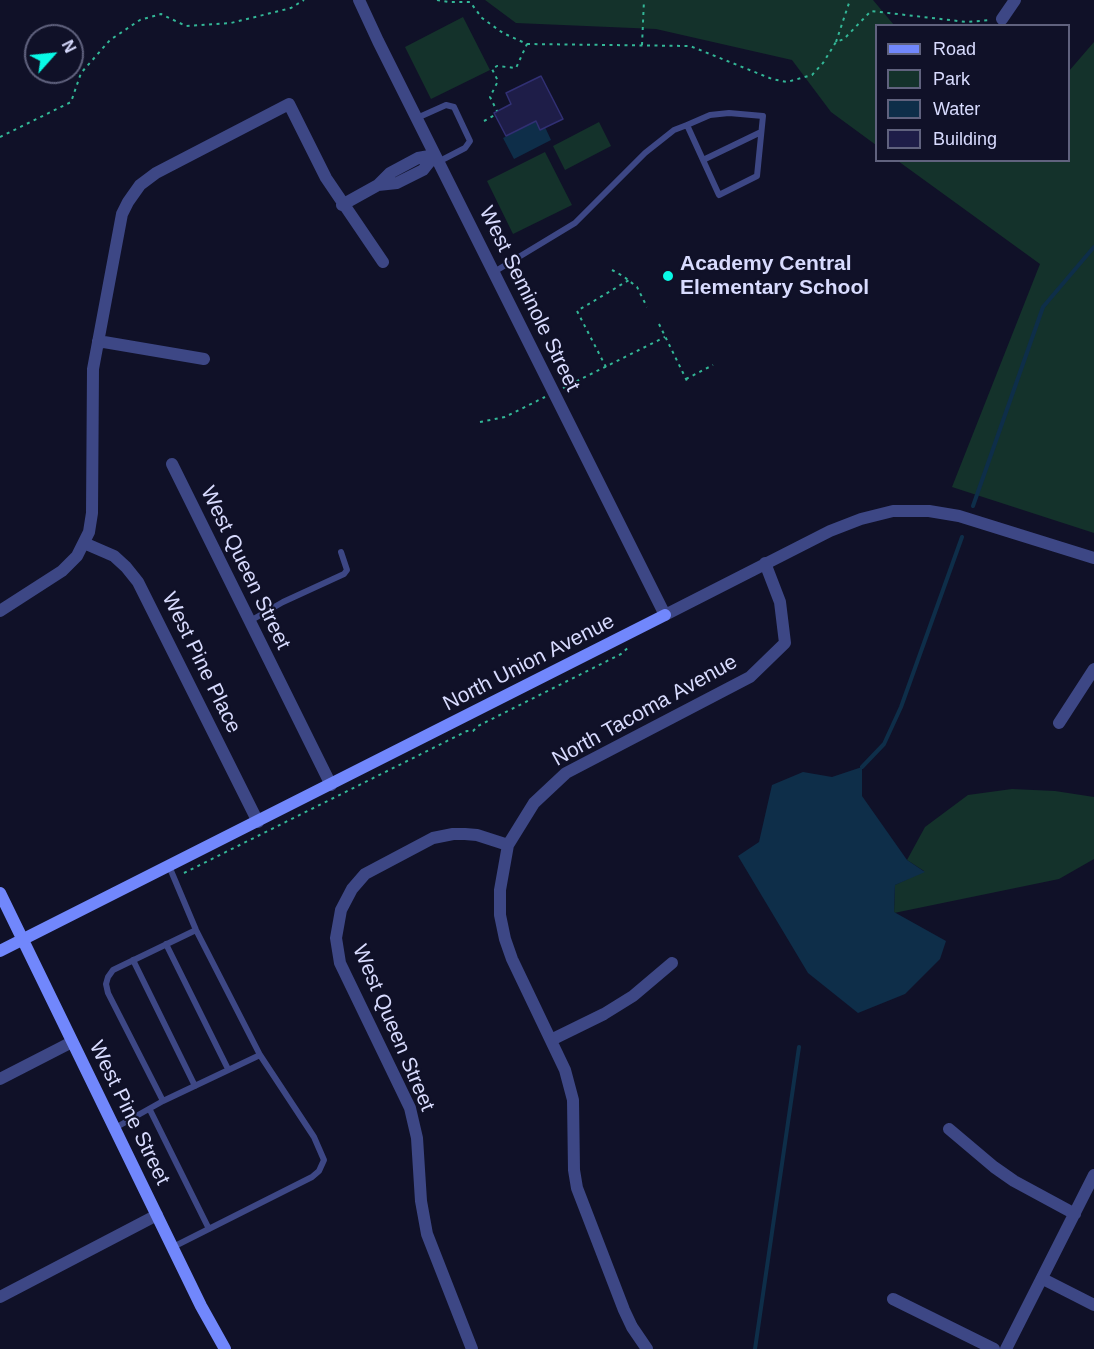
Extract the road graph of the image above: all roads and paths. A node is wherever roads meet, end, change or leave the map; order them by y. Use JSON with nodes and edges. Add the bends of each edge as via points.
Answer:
{"nodes":[{"id":1,"x":304,"y":0,"type":"edge"},
{"id":2,"x":359,"y":0,"type":"edge"},
{"id":3,"x":437,"y":0,"type":"edge"},
{"id":4,"x":644,"y":0,"type":"edge"},
{"id":5,"x":849,"y":0,"type":"edge"},
{"id":6,"x":1015,"y":0,"type":"edge"},
{"id":7,"x":1002,"y":19,"type":"joint"},
{"id":8,"x":836,"y":42,"type":"junction"},
{"id":9,"x":527,"y":44,"type":"junction"},
{"id":10,"x":642,"y":45,"type":"junction"},
{"id":11,"x":416,"y":118,"type":"junction"},
{"id":12,"x":484,"y":121,"type":"dead end"},
{"id":13,"x":687,"y":124,"type":"junction"},
{"id":14,"x":761,"y":132,"type":"junction"},
{"id":15,"x":0,"y":137,"type":"edge"},
{"id":16,"x":437,"y":159,"type":"junction"},
{"id":17,"x":703,"y":160,"type":"junction"},
{"id":18,"x":342,"y":205,"type":"junction"},
{"id":19,"x":383,"y":262,"type":"dead end"},
{"id":20,"x":612,"y":270,"type":"dead end"},
{"id":21,"x":494,"y":272,"type":"junction"},
{"id":22,"x":629,"y":280,"type":"junction"},
{"id":23,"x":647,"y":307,"type":"dead end"},
{"id":24,"x":591,"y":324,"type":"dead end"},
{"id":25,"x":659,"y":324,"type":"dead end"},
{"id":26,"x":586,"y":327,"type":"junction"},
{"id":27,"x":666,"y":337,"type":"junction"},
{"id":28,"x":98,"y":341,"type":"junction"},
{"id":29,"x":204,"y":360,"type":"dead end"},
{"id":30,"x":713,"y":365,"type":"dead end"},
{"id":31,"x":606,"y":367,"type":"junction"},
{"id":32,"x":553,"y":393,"type":"junction"},
{"id":33,"x":480,"y":422,"type":"dead end"},
{"id":34,"x":172,"y":464,"type":"dead end"},
{"id":35,"x":84,"y":543,"type":"junction"},
{"id":36,"x":341,"y":552,"type":"dead end"},
{"id":37,"x":1094,"y":558,"type":"edge"},
{"id":38,"x":765,"y":563,"type":"junction"},
{"id":39,"x":0,"y":611,"type":"edge"},
{"id":40,"x":665,"y":615,"type":"junction"},
{"id":41,"x":249,"y":621,"type":"junction"},
{"id":42,"x":630,"y":646,"type":"dead end"},
{"id":43,"x":1094,"y":669,"type":"edge"},
{"id":44,"x":1059,"y":723,"type":"dead end"},
{"id":45,"x":331,"y":785,"type":"junction"},
{"id":46,"x":258,"y":822,"type":"junction"},
{"id":47,"x":508,"y":845,"type":"junction"},
{"id":48,"x":169,"y":866,"type":"junction"},
{"id":49,"x":184,"y":873,"type":"dead end"},
{"id":50,"x":0,"y":893,"type":"edge"},
{"id":51,"x":196,"y":930,"type":"junction"},
{"id":52,"x":22,"y":940,"type":"junction"},
{"id":53,"x":166,"y":944,"type":"junction"},
{"id":54,"x":0,"y":951,"type":"edge"},
{"id":55,"x":133,"y":960,"type":"junction"},
{"id":56,"x":672,"y":963,"type":"dead end"},
{"id":57,"x":551,"y":1040,"type":"junction"},
{"id":58,"x":72,"y":1042,"type":"junction"},
{"id":59,"x":260,"y":1054,"type":"junction"},
{"id":60,"x":228,"y":1070,"type":"junction"},
{"id":61,"x":0,"y":1079,"type":"edge"},
{"id":62,"x":195,"y":1086,"type":"junction"},
{"id":63,"x":162,"y":1101,"type":"junction"},
{"id":64,"x":150,"y":1110,"type":"junction"},
{"id":65,"x":115,"y":1128,"type":"junction"},
{"id":66,"x":949,"y":1129,"type":"dead end"},
{"id":67,"x":1094,"y":1175,"type":"edge"},
{"id":68,"x":1075,"y":1214,"type":"junction"},
{"id":69,"x":158,"y":1215,"type":"junction"},
{"id":70,"x":209,"y":1229,"type":"junction"},
{"id":71,"x":173,"y":1247,"type":"junction"},
{"id":72,"x":1043,"y":1279,"type":"junction"},
{"id":73,"x":0,"y":1297,"type":"edge"},
{"id":74,"x":893,"y":1299,"type":"dead end"},
{"id":75,"x":1094,"y":1305,"type":"edge"},
{"id":76,"x":225,"y":1349,"type":"edge"},
{"id":77,"x":472,"y":1349,"type":"edge"},
{"id":78,"x":646,"y":1349,"type":"edge"},
{"id":79,"x":994,"y":1349,"type":"edge"},
{"id":80,"x":1006,"y":1349,"type":"edge"}],
"edges":[{"from":1,"to":15,"type":"path","via":[[291,9],[231,23],[186,26],[161,14],[140,20],[110,40],[81,73],[71,102]]},
{"from":2,"to":11,"type":"street","name":"West Seminole Street"},
{"from":3,"to":9,"type":"path","via":[[470,2],[482,18]]},
{"from":4,"to":10,"type":"path"},
{"from":5,"to":8,"type":"path"},
{"from":6,"to":7,"type":"street"},
{"from":7,"to":8,"type":"path","via":[[967,22],[876,10],[866,14],[844,39]]},
{"from":8,"to":10,"type":"path","via":[[812,75],[787,82],[690,46]]},
{"from":9,"to":10,"type":"path"},
{"from":9,"to":12,"type":"path","via":[[516,68],[492,69],[498,81],[490,97],[496,113]]},
{"from":11,"to":16,"type":"street","name":"West Seminole Street"},
{"from":11,"to":16,"type":"lane","via":[[446,105],[454,107],[470,141],[465,148]]},
{"from":13,"to":14,"type":"lane","via":[[710,115],[763,116]]},
{"from":13,"to":17,"type":"lane"},
{"from":13,"to":21,"type":"lane","via":[[645,153],[575,223]]},
{"from":14,"to":17,"type":"lane"},
{"from":14,"to":17,"type":"lane","via":[[757,176],[719,195]]},
{"from":16,"to":18,"type":"street","via":[[397,183],[378,185]]},
{"from":16,"to":21,"type":"street","name":"West Seminole Street"},
{"from":18,"to":19,"type":"street"},
{"from":18,"to":28,"type":"street","via":[[289,104],[156,173],[140,185],[122,214]]},
{"from":20,"to":22,"type":"path"},
{"from":21,"to":32,"type":"street","name":"West Seminole Street"},
{"from":22,"to":23,"type":"path"},
{"from":22,"to":26,"type":"path","via":[[577,311]]},
{"from":24,"to":26,"type":"path"},
{"from":25,"to":27,"type":"path"},
{"from":26,"to":31,"type":"path"},
{"from":27,"to":30,"type":"path","via":[[687,381]]},
{"from":27,"to":31,"type":"path"},
{"from":28,"to":29,"type":"street"},
{"from":28,"to":35,"type":"street","via":[[92,389],[92,513]]},
{"from":31,"to":32,"type":"path"},
{"from":32,"to":33,"type":"path","via":[[506,417]]},
{"from":32,"to":40,"type":"street","name":"West Seminole Street"},
{"from":34,"to":41,"type":"street","name":"West Queen Street"},
{"from":35,"to":39,"type":"street","via":[[62,571]]},
{"from":35,"to":46,"type":"street","name":"West Pine Place","via":[[114,556],[138,582]]},
{"from":36,"to":41,"type":"lane","via":[[347,570],[344,574]]},
{"from":37,"to":38,"type":"street","name":"North Union Avenue","via":[[959,516],[893,511],[854,521]]},
{"from":38,"to":40,"type":"street","name":"North Union Avenue"},
{"from":38,"to":47,"type":"street","name":"North Tacoma Avenue","via":[[780,602],[785,643],[750,677],[566,773],[534,803]]},
{"from":40,"to":45,"type":"street","name":"North Union Avenue"},
{"from":41,"to":45,"type":"street","name":"West Queen Street"},
{"from":42,"to":49,"type":"path","via":[[474,731],[467,731]]},
{"from":43,"to":44,"type":"street"},
{"from":45,"to":46,"type":"street","name":"North Union Avenue"},
{"from":46,"to":48,"type":"street","name":"North Union Avenue"},
{"from":47,"to":57,"type":"street","via":[[500,890],[503,929],[512,959]]},
{"from":47,"to":77,"type":"street","name":"West Queen Street","via":[[477,835],[453,834],[433,838],[375,868],[348,895],[338,918],[336,938],[345,976],[410,1108],[427,1234]]},
{"from":48,"to":51,"type":"lane"},
{"from":48,"to":52,"type":"street","name":"North Union Avenue"},
{"from":50,"to":52,"type":"street","name":"West Pine Street"},
{"from":51,"to":53,"type":"lane"},
{"from":51,"to":59,"type":"lane"},
{"from":52,"to":54,"type":"street","name":"North Union Avenue"},
{"from":52,"to":58,"type":"street","name":"West Pine Street"},
{"from":53,"to":55,"type":"lane"},
{"from":53,"to":60,"type":"lane"},
{"from":55,"to":62,"type":"lane"},
{"from":55,"to":63,"type":"lane","via":[[113,970],[106,984]]},
{"from":56,"to":57,"type":"street","via":[[633,996]]},
{"from":57,"to":78,"type":"street","via":[[572,1091],[577,1188],[624,1310]]},
{"from":58,"to":61,"type":"street"},
{"from":58,"to":65,"type":"street","name":"West Pine Street"},
{"from":59,"to":60,"type":"lane"},
{"from":59,"to":70,"type":"lane","via":[[314,1137],[324,1160],[312,1177]]},
{"from":60,"to":62,"type":"lane"},
{"from":62,"to":63,"type":"lane"},
{"from":63,"to":64,"type":"lane"},
{"from":64,"to":65,"type":"lane"},
{"from":64,"to":70,"type":"lane"},
{"from":65,"to":69,"type":"street","name":"West Pine Street"},
{"from":66,"to":68,"type":"street","via":[[1014,1181]]},
{"from":67,"to":68,"type":"street"},
{"from":68,"to":72,"type":"street"},
{"from":69,"to":71,"type":"street","name":"West Pine Street"},
{"from":69,"to":73,"type":"street"},
{"from":70,"to":71,"type":"lane"},
{"from":71,"to":76,"type":"street","name":"West Pine Street"},
{"from":72,"to":75,"type":"street"},
{"from":72,"to":80,"type":"street"},
{"from":74,"to":79,"type":"street"}]}
